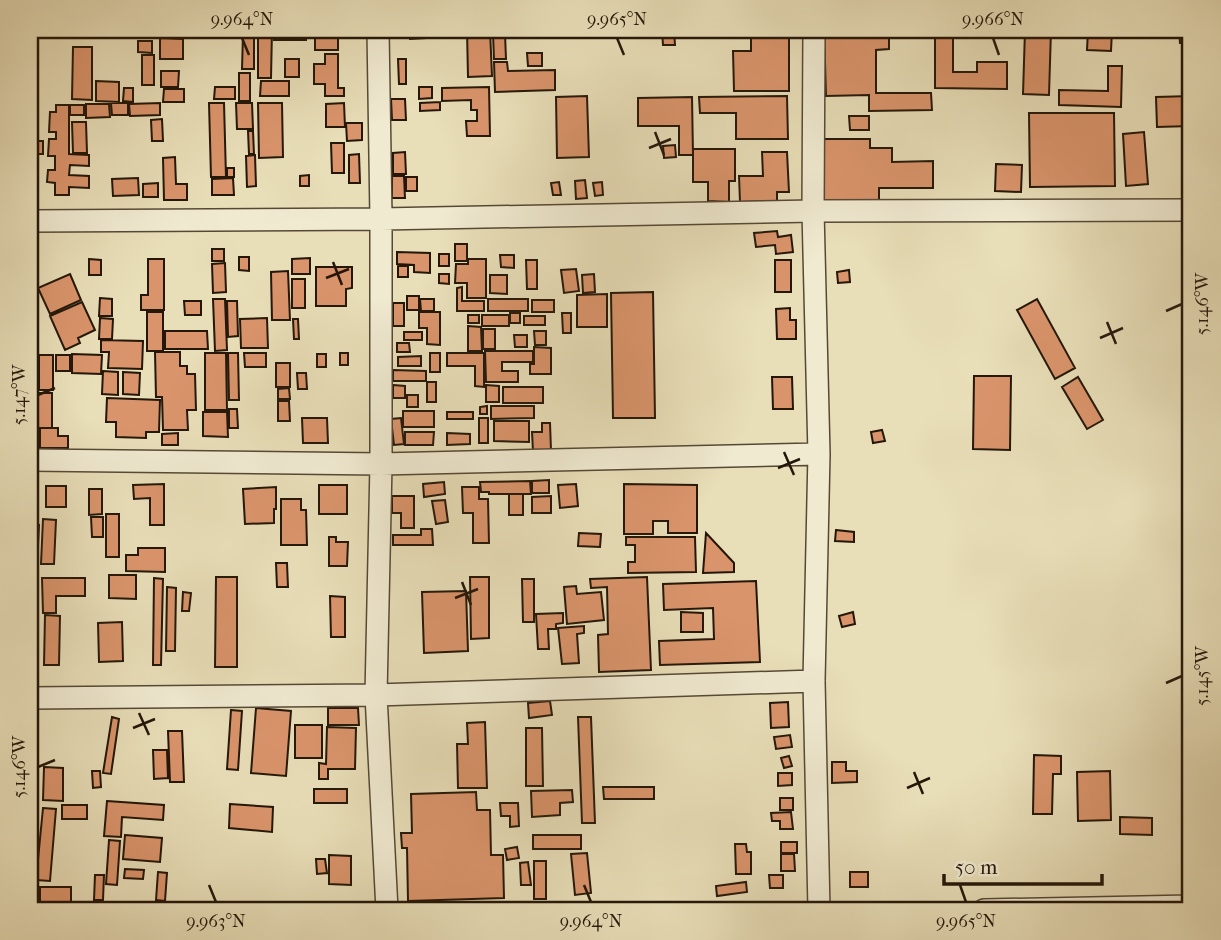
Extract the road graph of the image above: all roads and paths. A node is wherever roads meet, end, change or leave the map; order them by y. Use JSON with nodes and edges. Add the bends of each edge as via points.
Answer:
{"nodes":[{"id":1,"x":378,"y":30,"type":"edge"},
{"id":2,"x":814,"y":30,"type":"edge"},
{"id":3,"x":1191,"y":210,"type":"edge"},
{"id":4,"x":813,"y":211,"type":"junction"},
{"id":5,"x":381,"y":219,"type":"junction"},
{"id":6,"x":30,"y":222,"type":"edge"},
{"id":7,"x":819,"y":454,"type":"junction"},
{"id":8,"x":30,"y":460,"type":"edge"},
{"id":9,"x":381,"y":464,"type":"junction"},
{"id":10,"x":814,"y":681,"type":"junction"},
{"id":11,"x":376,"y":695,"type":"junction"},
{"id":12,"x":30,"y":698,"type":"edge"},
{"id":13,"x":1191,"y":906,"type":"edge"},
{"id":14,"x":387,"y":910,"type":"edge"},
{"id":15,"x":819,"y":910,"type":"edge"},
{"id":16,"x":984,"y":910,"type":"edge"}],
"edges":[{"from":1,"to":5,"type":"street"},
{"from":2,"to":4,"type":"street"},
{"from":3,"to":4,"type":"street"},
{"from":4,"to":5,"type":"street"},
{"from":4,"to":7,"type":"street"},
{"from":5,"to":6,"type":"street"},
{"from":5,"to":9,"type":"street"},
{"from":7,"to":9,"type":"street"},
{"from":7,"to":10,"type":"street"},
{"from":8,"to":9,"type":"street"},
{"from":9,"to":11,"type":"street"},
{"from":10,"to":11,"type":"street"},
{"from":10,"to":15,"type":"street"},
{"from":11,"to":12,"type":"street"},
{"from":11,"to":14,"type":"street"},
{"from":13,"to":16,"type":"street"}]}
